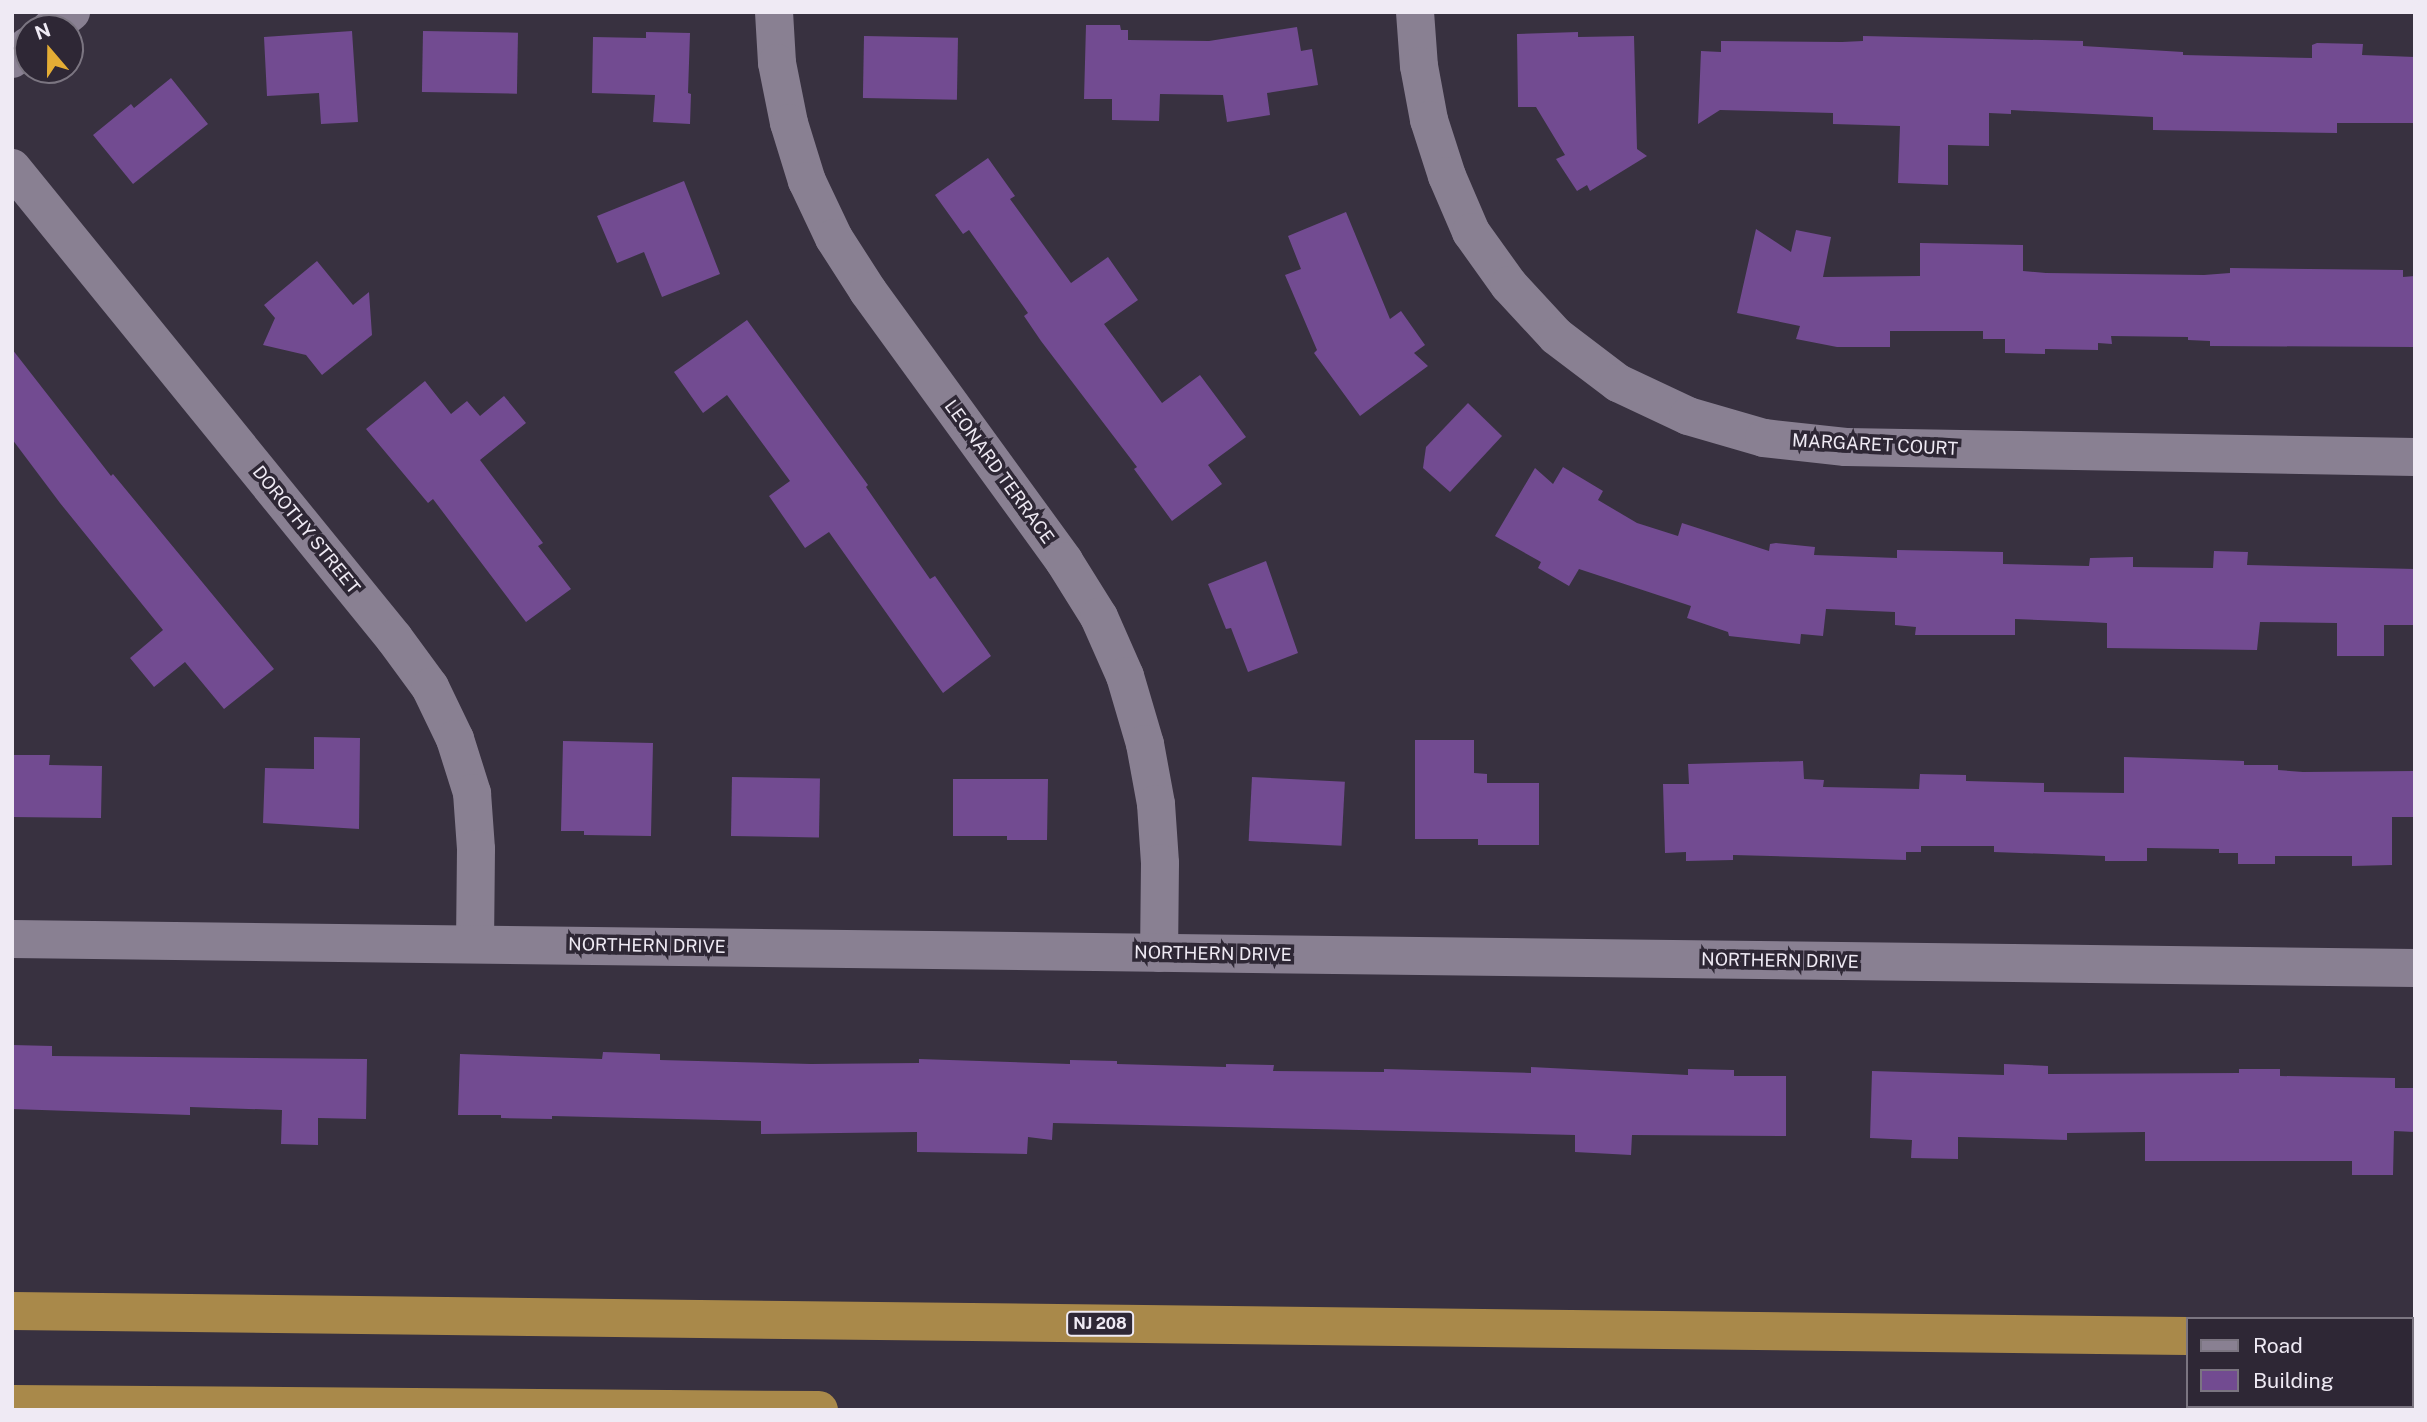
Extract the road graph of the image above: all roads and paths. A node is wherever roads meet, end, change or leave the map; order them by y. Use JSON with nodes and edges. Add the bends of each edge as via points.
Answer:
{"nodes":[{"id":1,"x":774,"y":12,"type":"edge"},
{"id":2,"x":1415,"y":12,"type":"edge"},
{"id":3,"x":12,"y":167,"type":"edge"},
{"id":4,"x":2415,"y":457,"type":"edge"},
{"id":5,"x":12,"y":939,"type":"edge"},
{"id":6,"x":475,"y":944,"type":"junction"},
{"id":7,"x":1159,"y":953,"type":"junction"},
{"id":8,"x":2415,"y":968,"type":"edge"},
{"id":9,"x":12,"y":1311,"type":"edge"},
{"id":10,"x":2186,"y":1336,"type":"edge"},
{"id":11,"x":12,"y":1404,"type":"edge"},
{"id":12,"x":818,"y":1410,"type":"edge"}],
"edges":[{"from":1,"to":7,"type":"street","name":"LEONARD TERRACE","via":[[777,63],[789,123],[807,181],[834,238],[1064,561],[1099,617],[1125,676],[1156,804]]},
{"from":2,"to":4,"type":"street","name":"MARGARET COURT","via":[[1429,120],[1471,232],[1509,285],[1556,336],[1618,383],[1688,416],[1764,438],[1846,447]]},
{"from":3,"to":6,"type":"street","name":"DOROTHY STREET","via":[[430,687],[455,739],[472,793]]},
{"from":5,"to":6,"type":"street","name":"NORTHERN DRIVE"},
{"from":6,"to":7,"type":"street","name":"NORTHERN DRIVE"},
{"from":7,"to":8,"type":"street","name":"NORTHERN DRIVE"},
{"from":9,"to":10,"type":"highway","number":"NJ 208"},
{"from":11,"to":12,"type":"highway"}]}
